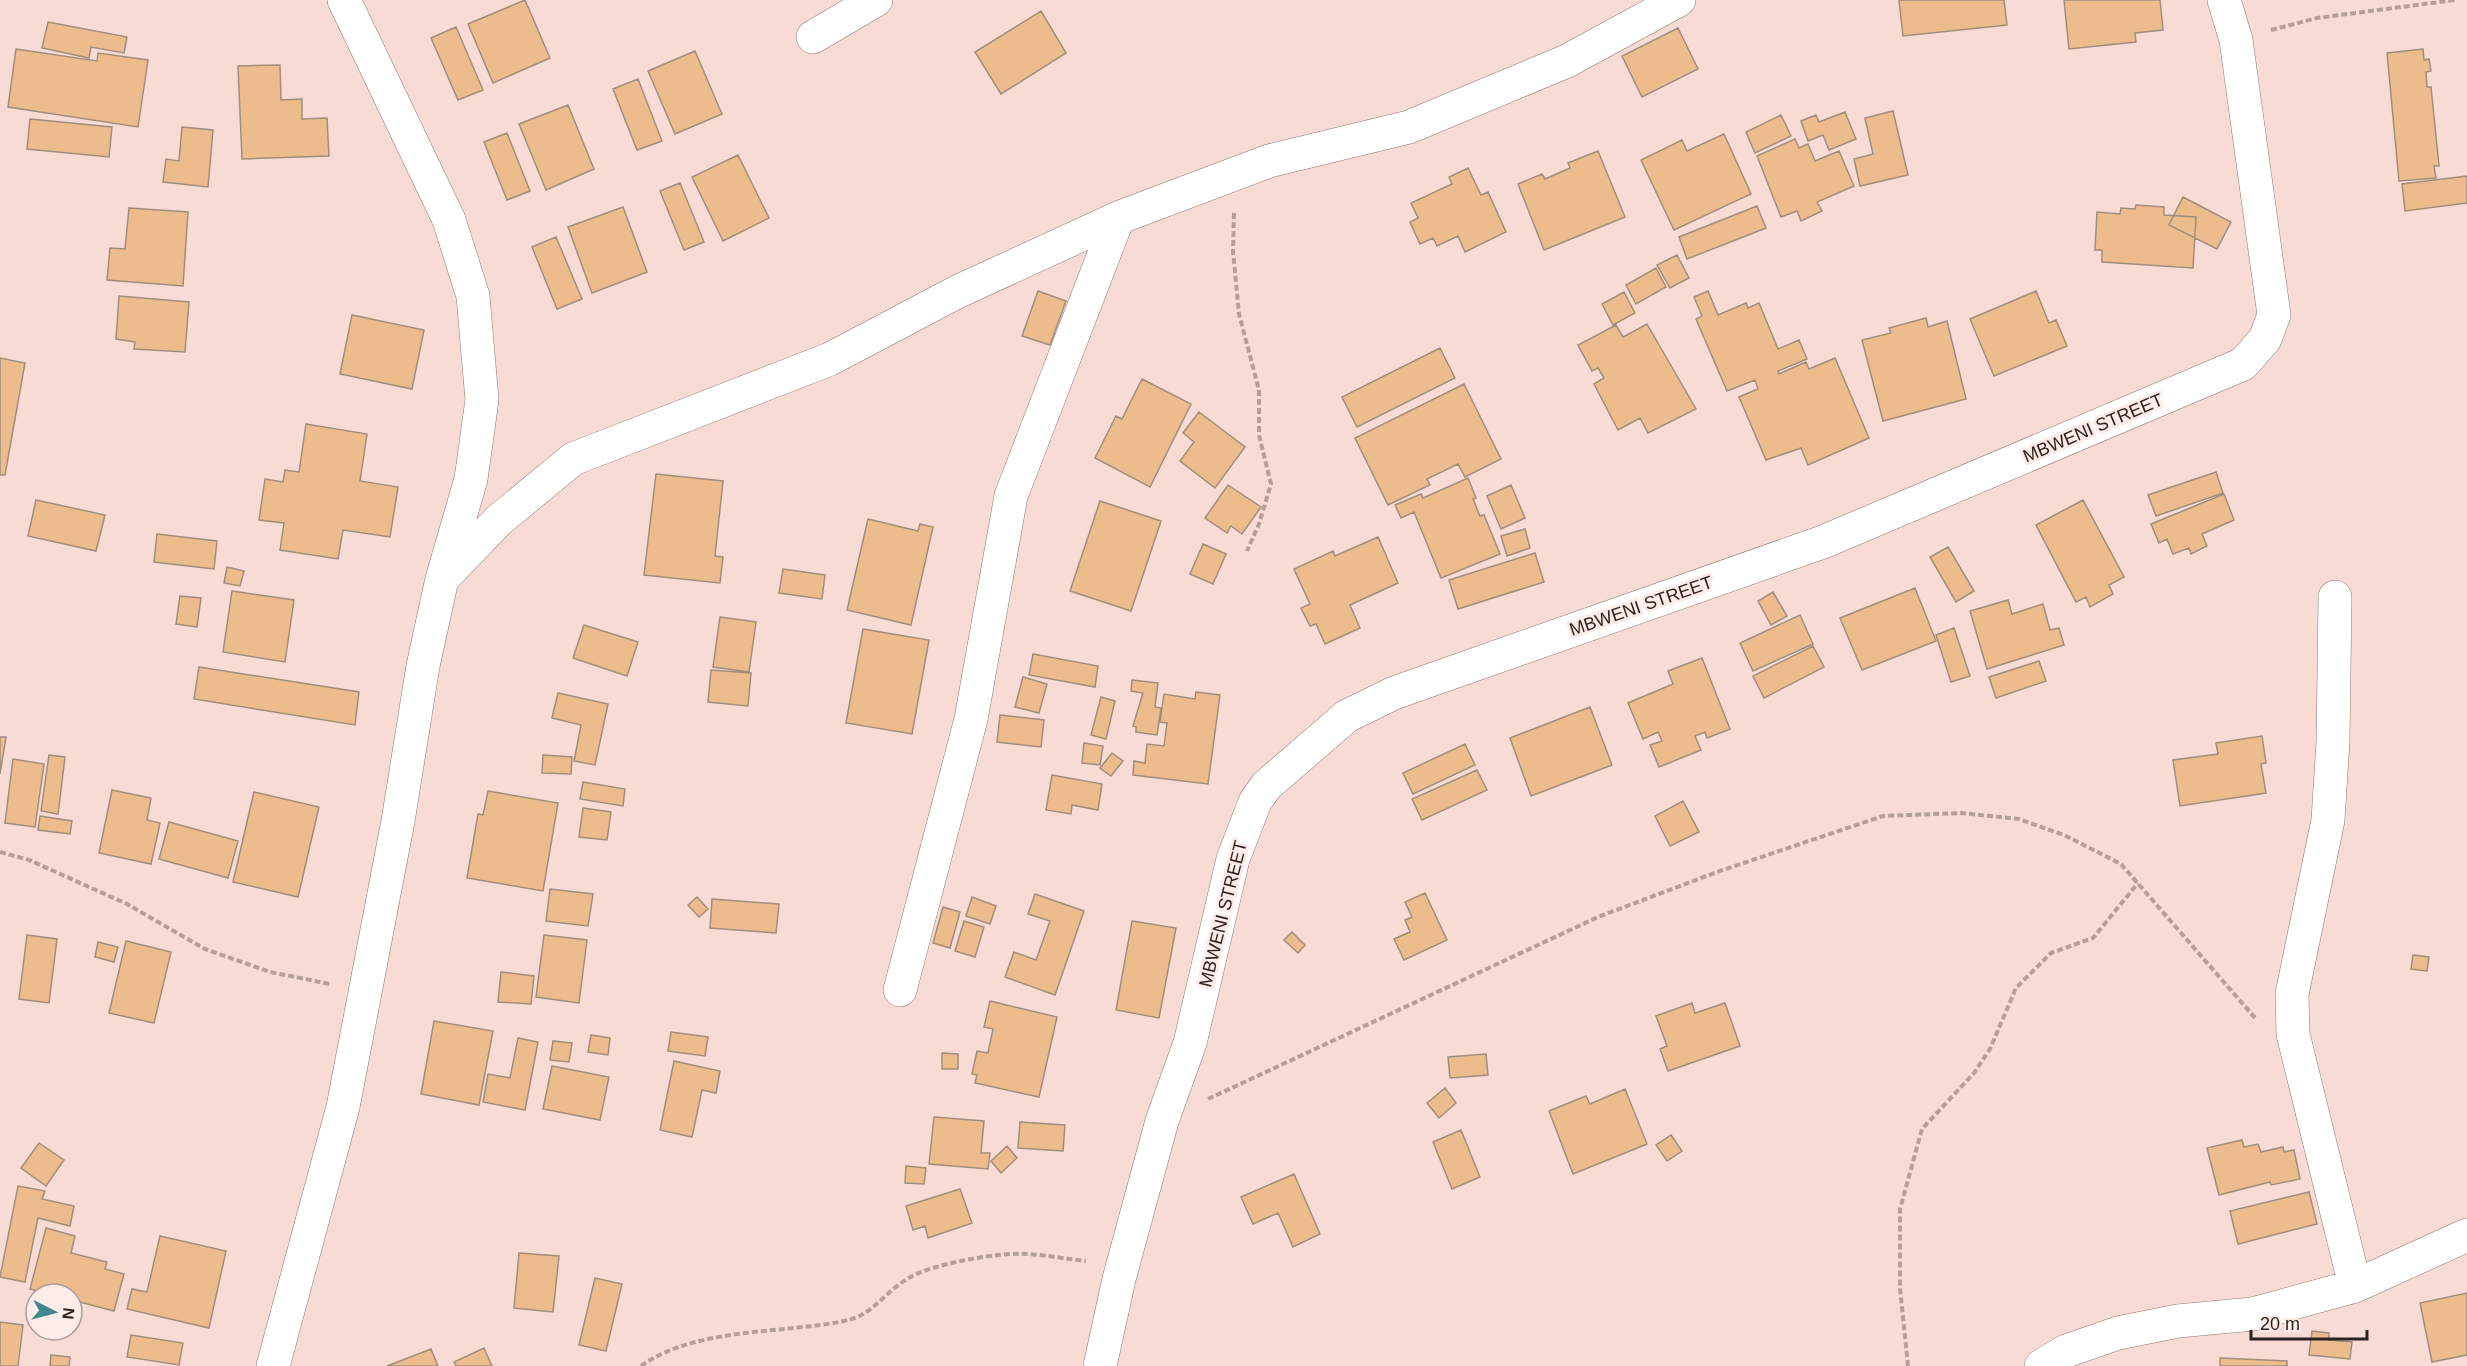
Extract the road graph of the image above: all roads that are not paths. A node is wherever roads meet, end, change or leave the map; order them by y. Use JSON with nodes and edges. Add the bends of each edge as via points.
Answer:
{"nodes":[{"id":1,"x":344,"y":0,"type":"edge"},
{"id":2,"x":876,"y":0,"type":"edge"},
{"id":3,"x":1679,"y":0,"type":"edge"},
{"id":4,"x":2224,"y":0,"type":"edge"},
{"id":5,"x":813,"y":37,"type":"dead end"},
{"id":6,"x":1118,"y":218,"type":"junction"},
{"id":7,"x":442,"y":579,"type":"junction"},
{"id":8,"x":2335,"y":597,"type":"dead end"},
{"id":9,"x":900,"y":990,"type":"dead end"},
{"id":10,"x":2467,"y":1234,"type":"edge"},
{"id":11,"x":2355,"y":1286,"type":"junction"},
{"id":12,"x":273,"y":1366,"type":"edge"},
{"id":13,"x":1100,"y":1366,"type":"edge"},
{"id":14,"x":2041,"y":1366,"type":"edge"}],
"edges":[{"from":1,"to":7,"type":"street","via":[[449,220],[473,296],[482,400],[471,479]]},
{"from":2,"to":5,"type":"street"},
{"from":3,"to":6,"type":"street","via":[[1567,61],[1409,127],[1269,161]]},
{"from":4,"to":13,"type":"street","name":"MBWENI STREET","via":[[2236,40],[2274,315],[2265,339],[2243,364],[1823,542],[1394,693],[1347,716],[1266,786],[1255,802],[1233,859],[1190,1044],[1162,1121],[1122,1266]]},
{"from":6,"to":7,"type":"street","via":[[957,292],[830,359],[573,459],[499,520]]},
{"from":6,"to":9,"type":"street","via":[[1011,496],[972,719]]},
{"from":7,"to":12,"type":"street","via":[[343,1107]]},
{"from":8,"to":11,"type":"street","via":[[2328,820],[2292,994],[2293,1024]]},
{"from":10,"to":11,"type":"street"},
{"from":11,"to":14,"type":"street","via":[[2253,1314],[2178,1321],[2118,1333],[2066,1351]]}]}
